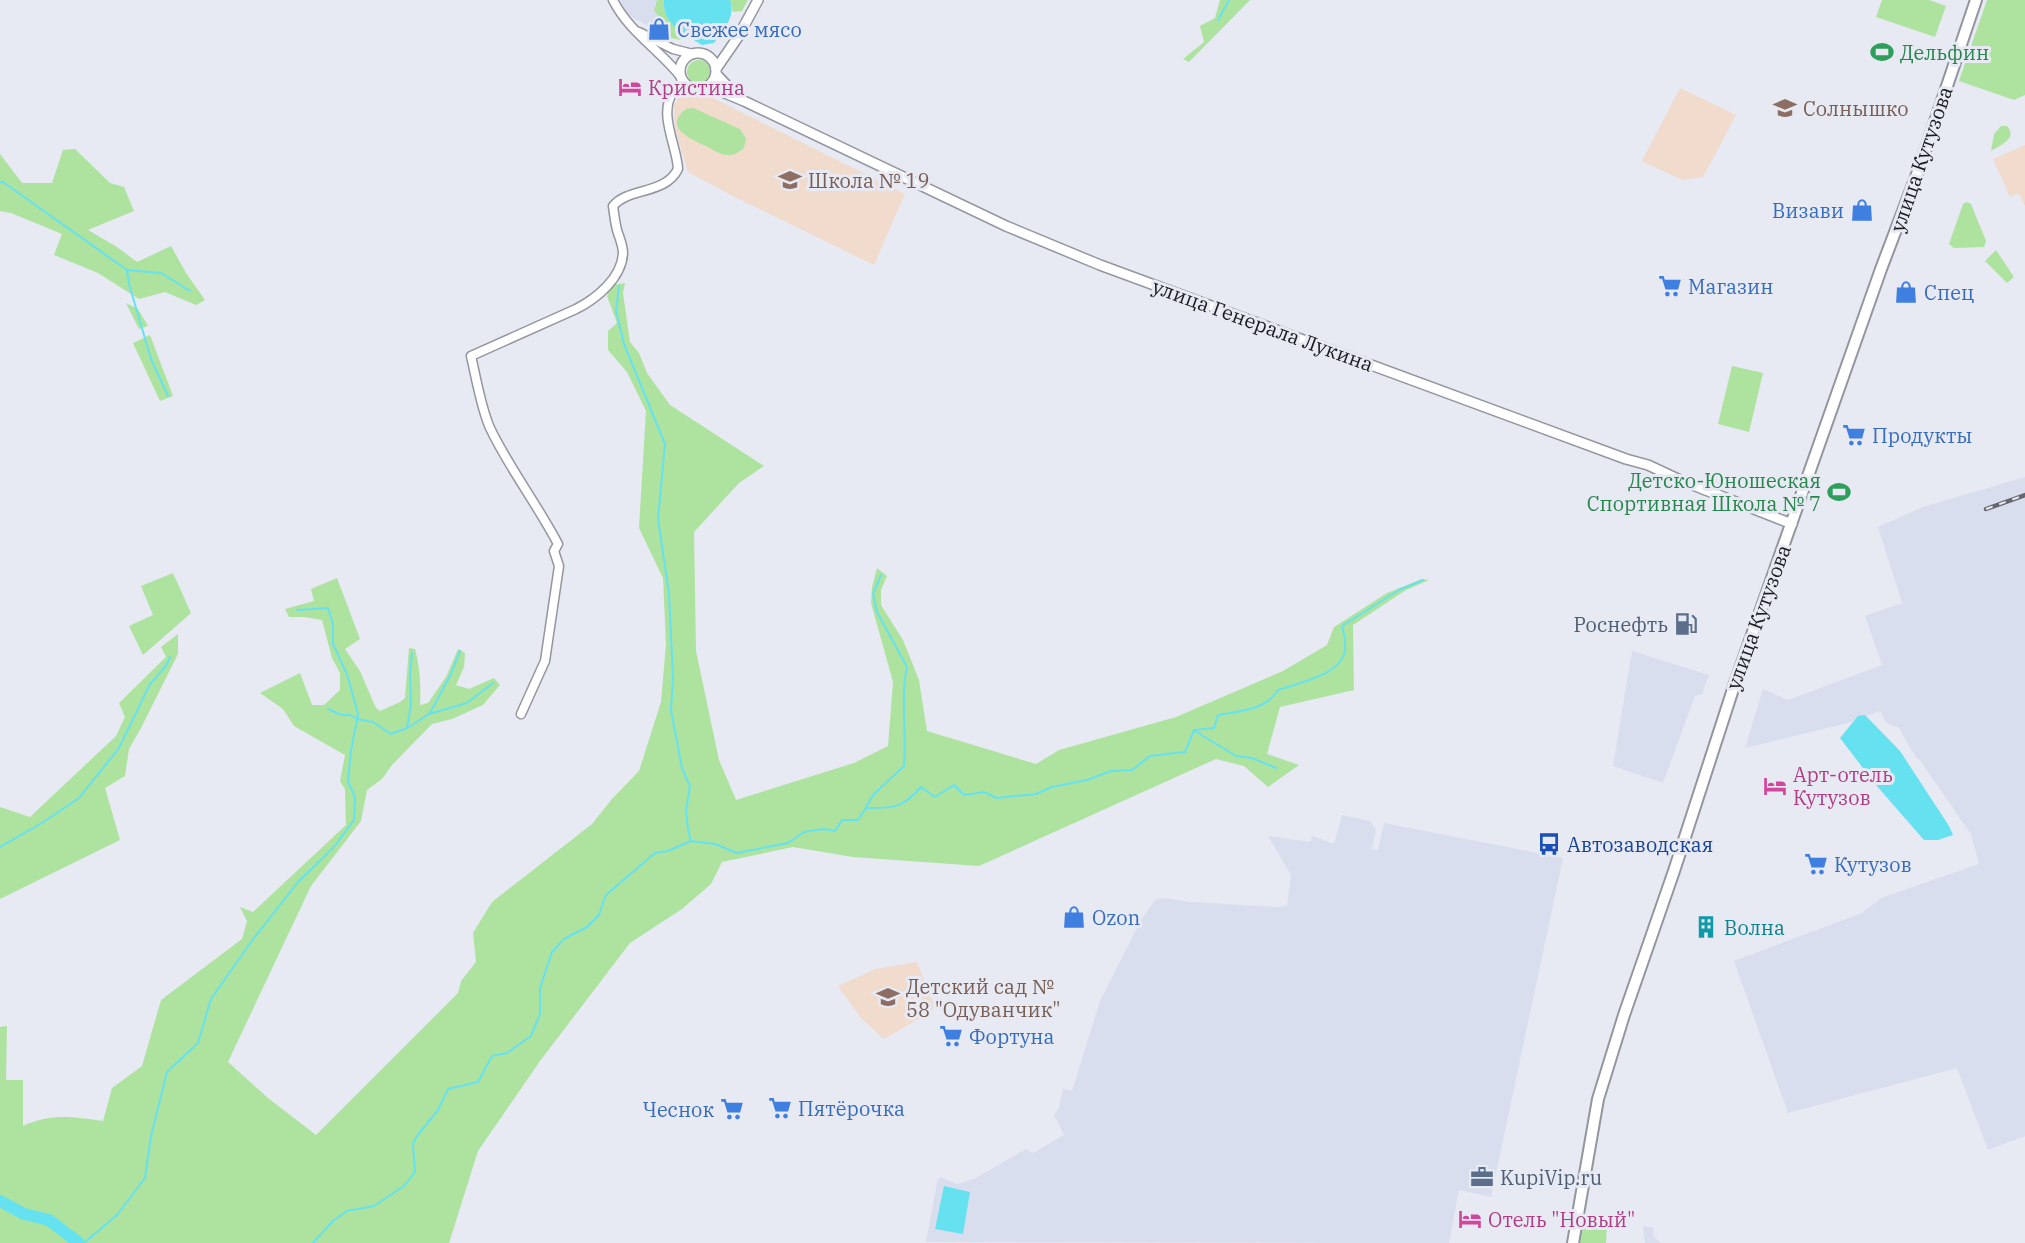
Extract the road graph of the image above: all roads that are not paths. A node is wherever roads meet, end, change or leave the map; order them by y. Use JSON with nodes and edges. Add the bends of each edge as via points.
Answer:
{"nodes":[{"id":1,"x":613,"y":0,"type":"edge"},
{"id":2,"x":758,"y":0,"type":"edge"},
{"id":3,"x":1976,"y":0,"type":"edge"},
{"id":4,"x":634,"y":29,"type":"junction"},
{"id":5,"x":728,"y":50,"type":"junction"},
{"id":6,"x":693,"y":54,"type":"junction"},
{"id":7,"x":709,"y":57,"type":"junction"},
{"id":8,"x":716,"y":71,"type":"junction"},
{"id":9,"x":682,"y":80,"type":"junction"},
{"id":10,"x":708,"y":86,"type":"junction"},
{"id":11,"x":744,"y":101,"type":"junction"},
{"id":12,"x":1792,"y":524,"type":"junction"},
{"id":13,"x":521,"y":714,"type":"dead end"},
{"id":14,"x":1573,"y":1243,"type":"edge"}],
"edges":[{"from":1,"to":4,"type":"street"},
{"from":2,"to":5,"type":"main road"},
{"from":3,"to":12,"type":"main road","name":"улица Кутузова"},
{"from":4,"to":6,"type":"street","via":[[673,49]]},
{"from":4,"to":9,"type":"street"},
{"from":5,"to":7,"type":"main road"},
{"from":5,"to":8,"type":"main road"},
{"from":6,"to":7,"type":"main road"},
{"from":6,"to":9,"type":"main road","via":[[681,66]]},
{"from":7,"to":8,"type":"main road"},
{"from":8,"to":10,"type":"main road"},
{"from":8,"to":11,"type":"main road","name":"улица Генерала Лукина"},
{"from":9,"to":10,"type":"main road","via":[[691,88]]},
{"from":9,"to":13,"type":"street","via":[[672,93],[668,111],[678,169],[662,185],[613,206],[623,253],[606,287],[592,300],[471,356],[489,425],[558,544],[554,551],[559,566],[545,661]]},
{"from":10,"to":11,"type":"main road","name":"улица Генерала Лукина"},
{"from":11,"to":12,"type":"main road","name":"улица Генерала Лукина","via":[[1006,226],[1079,256],[1648,465]]},
{"from":12,"to":14,"type":"main road","name":"улица Кутузова","via":[[1714,745],[1598,1099]]}]}
